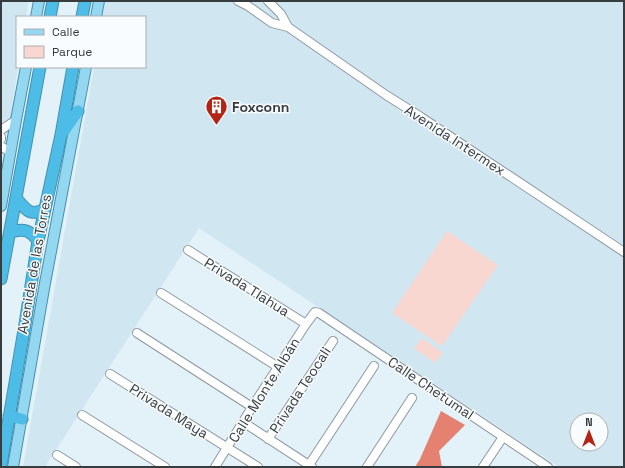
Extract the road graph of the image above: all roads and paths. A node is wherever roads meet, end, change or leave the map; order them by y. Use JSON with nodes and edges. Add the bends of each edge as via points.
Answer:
{"nodes":[{"id":1,"x":38,"y":1,"type":"edge"},
{"id":2,"x":53,"y":1,"type":"edge"},
{"id":3,"x":85,"y":1,"type":"edge"},
{"id":4,"x":99,"y":1,"type":"edge"},
{"id":5,"x":238,"y":1,"type":"edge"},
{"id":6,"x":268,"y":1,"type":"edge"},
{"id":7,"x":36,"y":16,"type":"edge"},
{"id":8,"x":50,"y":16,"type":"edge"},
{"id":9,"x":82,"y":16,"type":"edge"},
{"id":10,"x":96,"y":16,"type":"edge"},
{"id":11,"x":288,"y":27,"type":"junction"},
{"id":12,"x":26,"y":68,"type":"edge"},
{"id":13,"x":40,"y":68,"type":"edge"},
{"id":14,"x":73,"y":68,"type":"edge"},
{"id":15,"x":86,"y":68,"type":"edge"},
{"id":16,"x":78,"y":111,"type":"junction"},
{"id":17,"x":16,"y":120,"type":"junction"},
{"id":18,"x":1,"y":130,"type":"edge"},
{"id":19,"x":61,"y":135,"type":"junction"},
{"id":20,"x":1,"y":146,"type":"edge"},
{"id":21,"x":11,"y":153,"type":"junction"},
{"id":22,"x":16,"y":198,"type":"junction"},
{"id":23,"x":1,"y":206,"type":"edge"},
{"id":24,"x":45,"y":209,"type":"junction"},
{"id":25,"x":10,"y":232,"type":"junction"},
{"id":26,"x":38,"y":241,"type":"junction"},
{"id":27,"x":188,"y":250,"type":"dead end"},
{"id":28,"x":624,"y":252,"type":"edge"},
{"id":29,"x":1,"y":279,"type":"edge"},
{"id":30,"x":161,"y":293,"type":"dead end"},
{"id":31,"x":314,"y":314,"type":"joint"},
{"id":32,"x":306,"y":324,"type":"junction"},
{"id":33,"x":137,"y":333,"type":"dead end"},
{"id":34,"x":333,"y":341,"type":"dead end"},
{"id":35,"x":374,"y":366,"type":"dead end"},
{"id":36,"x":278,"y":367,"type":"junction"},
{"id":37,"x":110,"y":374,"type":"dead end"},
{"id":38,"x":412,"y":398,"type":"dead end"},
{"id":39,"x":252,"y":407,"type":"junction"},
{"id":40,"x":82,"y":415,"type":"dead end"},
{"id":41,"x":9,"y":416,"type":"junction"},
{"id":42,"x":22,"y":419,"type":"junction"},
{"id":43,"x":243,"y":422,"type":"junction"},
{"id":44,"x":503,"y":437,"type":"junction"},
{"id":45,"x":268,"y":439,"type":"junction"},
{"id":46,"x":227,"y":448,"type":"junction"},
{"id":47,"x":57,"y":455,"type":"dead end"},
{"id":48,"x":1,"y":464,"type":"edge"},
{"id":49,"x":311,"y":466,"type":"edge"},
{"id":50,"x":542,"y":466,"type":"edge"},
{"id":51,"x":13,"y":467,"type":"edge"},
{"id":52,"x":76,"y":467,"type":"edge"},
{"id":53,"x":165,"y":467,"type":"edge"},
{"id":54,"x":215,"y":467,"type":"edge"},
{"id":55,"x":258,"y":467,"type":"edge"},
{"id":56,"x":367,"y":467,"type":"edge"},
{"id":57,"x":483,"y":467,"type":"edge"}],
"edges":[{"from":1,"to":7,"type":"main road"},
{"from":2,"to":8,"type":"highway"},
{"from":3,"to":9,"type":"highway"},
{"from":4,"to":10,"type":"main road"},
{"from":5,"to":11,"type":"street","name":"Avenida Intermex","via":[[272,23]]},
{"from":6,"to":11,"type":"street","name":"Avenida Intermex","via":[[281,14]]},
{"from":11,"to":28,"type":"street","name":"Avenida Intermex"},
{"from":12,"to":17,"type":"main road"},
{"from":13,"to":22,"type":"highway","name":"Avenida de las Torres"},
{"from":14,"to":19,"type":"highway","name":"Avenida de las Torres"},
{"from":15,"to":16,"type":"main road","name":"Avenida de las Torres"},
{"from":16,"to":19,"type":"highway"},
{"from":16,"to":42,"type":"main road","name":"Avenida de las Torres"},
{"from":17,"to":18,"type":"street"},
{"from":17,"to":21,"type":"main road"},
{"from":19,"to":24,"type":"highway","name":"Avenida de las Torres"},
{"from":20,"to":21,"type":"street"},
{"from":21,"to":23,"type":"main road"},
{"from":22,"to":24,"type":"highway","via":[[28,212],[34,213]]},
{"from":22,"to":25,"type":"highway","name":"Avenida de las Torres"},
{"from":24,"to":26,"type":"highway","name":"Avenida de las Torres"},
{"from":25,"to":26,"type":"highway","via":[[29,232]]},
{"from":25,"to":29,"type":"highway","name":"Avenida de las Torres"},
{"from":26,"to":41,"type":"highway","name":"Avenida de las Torres"},
{"from":27,"to":32,"type":"street","name":"Privada Tlahua"},
{"from":30,"to":36,"type":"street"},
{"from":31,"to":32,"type":"street","name":"Calle Monte Albán"},
{"from":31,"to":44,"type":"street","name":"Calle Chetumal","via":[[319,313]]},
{"from":32,"to":36,"type":"street","name":"Calle Monte Albán"},
{"from":33,"to":39,"type":"street"},
{"from":34,"to":45,"type":"street","name":"Privada Teocali"},
{"from":35,"to":49,"type":"street"},
{"from":36,"to":39,"type":"street","name":"Calle Monte Albán"},
{"from":37,"to":46,"type":"street","name":"Privada Maya"},
{"from":38,"to":56,"type":"street"},
{"from":39,"to":43,"type":"street","name":"Calle Monte Albán"},
{"from":40,"to":53,"type":"street"},
{"from":41,"to":42,"type":"highway"},
{"from":41,"to":48,"type":"highway","name":"Avenida de las Torres"},
{"from":42,"to":51,"type":"main road","name":"Avenida de las Torres"},
{"from":43,"to":45,"type":"street"},
{"from":43,"to":46,"type":"street","name":"Calle Monte Albán"},
{"from":44,"to":50,"type":"street","name":"Calle Chetumal"},
{"from":44,"to":57,"type":"street"},
{"from":45,"to":49,"type":"street"},
{"from":46,"to":54,"type":"street","name":"Calle Monte Albán"},
{"from":46,"to":55,"type":"street","name":"Privada Maya"},
{"from":47,"to":52,"type":"street"}]}
